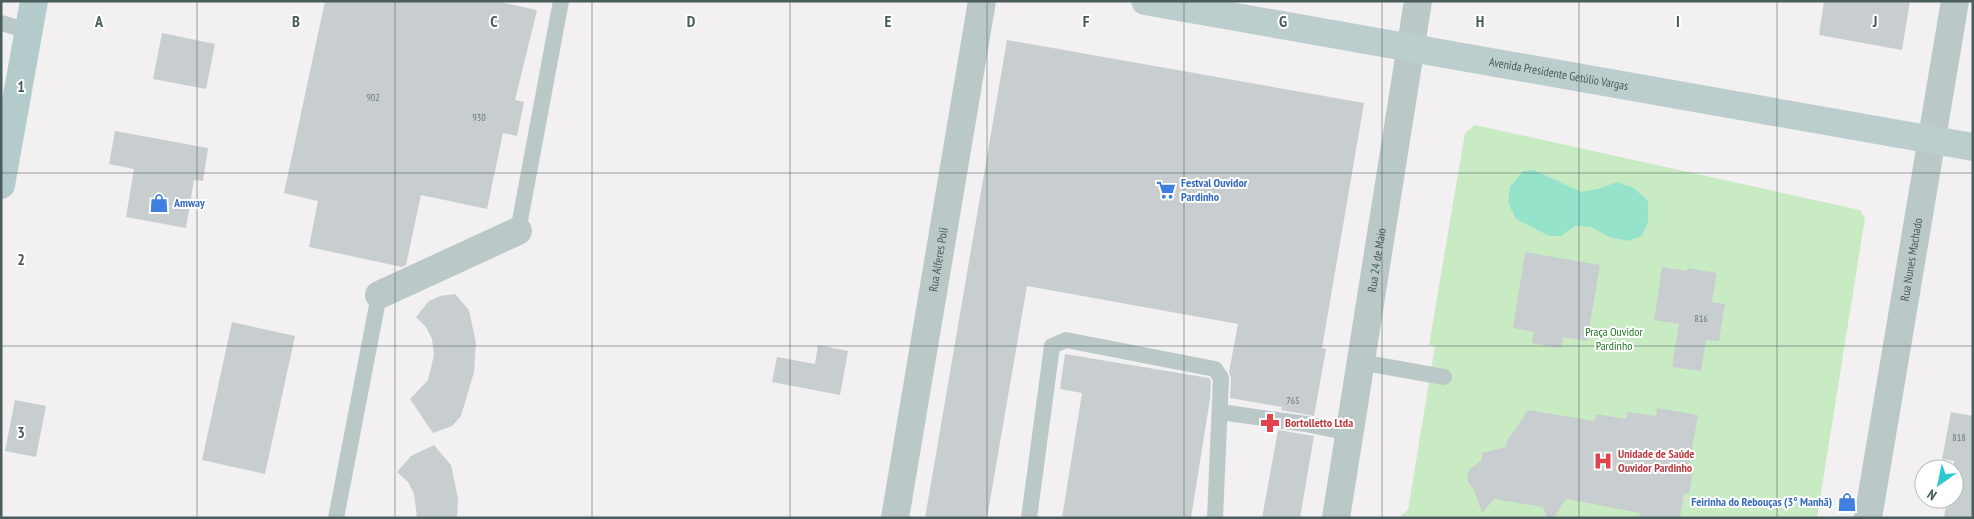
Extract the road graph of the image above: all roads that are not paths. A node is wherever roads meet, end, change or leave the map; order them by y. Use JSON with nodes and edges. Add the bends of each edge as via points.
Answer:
{"nodes":[{"id":1,"x":34,"y":1,"type":"edge"},
{"id":2,"x":562,"y":1,"type":"edge"},
{"id":3,"x":982,"y":1,"type":"edge"},
{"id":4,"x":1146,"y":1,"type":"edge"},
{"id":5,"x":1418,"y":1,"type":"edge"},
{"id":6,"x":1954,"y":1,"type":"edge"},
{"id":7,"x":1,"y":23,"type":"edge"},
{"id":8,"x":28,"y":31,"type":"junction"},
{"id":9,"x":1411,"y":48,"type":"junction"},
{"id":10,"x":1931,"y":140,"type":"junction"},
{"id":11,"x":1973,"y":147,"type":"edge"},
{"id":12,"x":1,"y":185,"type":"edge"},
{"id":13,"x":518,"y":231,"type":"joint"},
{"id":14,"x":379,"y":295,"type":"joint"},
{"id":15,"x":1360,"y":362,"type":"junction"},
{"id":16,"x":1444,"y":377,"type":"dead end"},
{"id":17,"x":1220,"y":412,"type":"junction"},
{"id":18,"x":1349,"y":433,"type":"junction"},
{"id":19,"x":336,"y":518,"type":"edge"},
{"id":20,"x":895,"y":518,"type":"edge"},
{"id":21,"x":1028,"y":518,"type":"edge"},
{"id":22,"x":1215,"y":518,"type":"edge"},
{"id":23,"x":1336,"y":518,"type":"edge"},
{"id":24,"x":1868,"y":518,"type":"edge"}],
"edges":[{"from":1,"to":8,"type":"main road"},
{"from":2,"to":13,"type":"lane"},
{"from":3,"to":20,"type":"street","name":"Rua Alferes Poli"},
{"from":4,"to":9,"type":"main road","name":"Avenida Presidente Getúlio Vargas"},
{"from":5,"to":9,"type":"street","name":"Rua 24 de Maio"},
{"from":6,"to":10,"type":"street","name":"Rua Nunes Machado"},
{"from":7,"to":8,"type":"lane"},
{"from":8,"to":12,"type":"main road"},
{"from":9,"to":10,"type":"main road","name":"Avenida Presidente Getúlio Vargas"},
{"from":9,"to":15,"type":"street","name":"Rua 24 de Maio"},
{"from":10,"to":11,"type":"main road","name":"Avenida Presidente Getúlio Vargas"},
{"from":10,"to":24,"type":"street","name":"Rua Nunes Machado"},
{"from":13,"to":14,"type":"street"},
{"from":14,"to":19,"type":"lane"},
{"from":15,"to":16,"type":"lane"},
{"from":15,"to":18,"type":"street","name":"Rua 24 de Maio"},
{"from":17,"to":18,"type":"lane"},
{"from":17,"to":21,"type":"lane","via":[[1221,378],[1215,369],[1066,340],[1052,346]]},
{"from":17,"to":22,"type":"lane"},
{"from":18,"to":23,"type":"street","name":"Rua 24 de Maio"}]}
